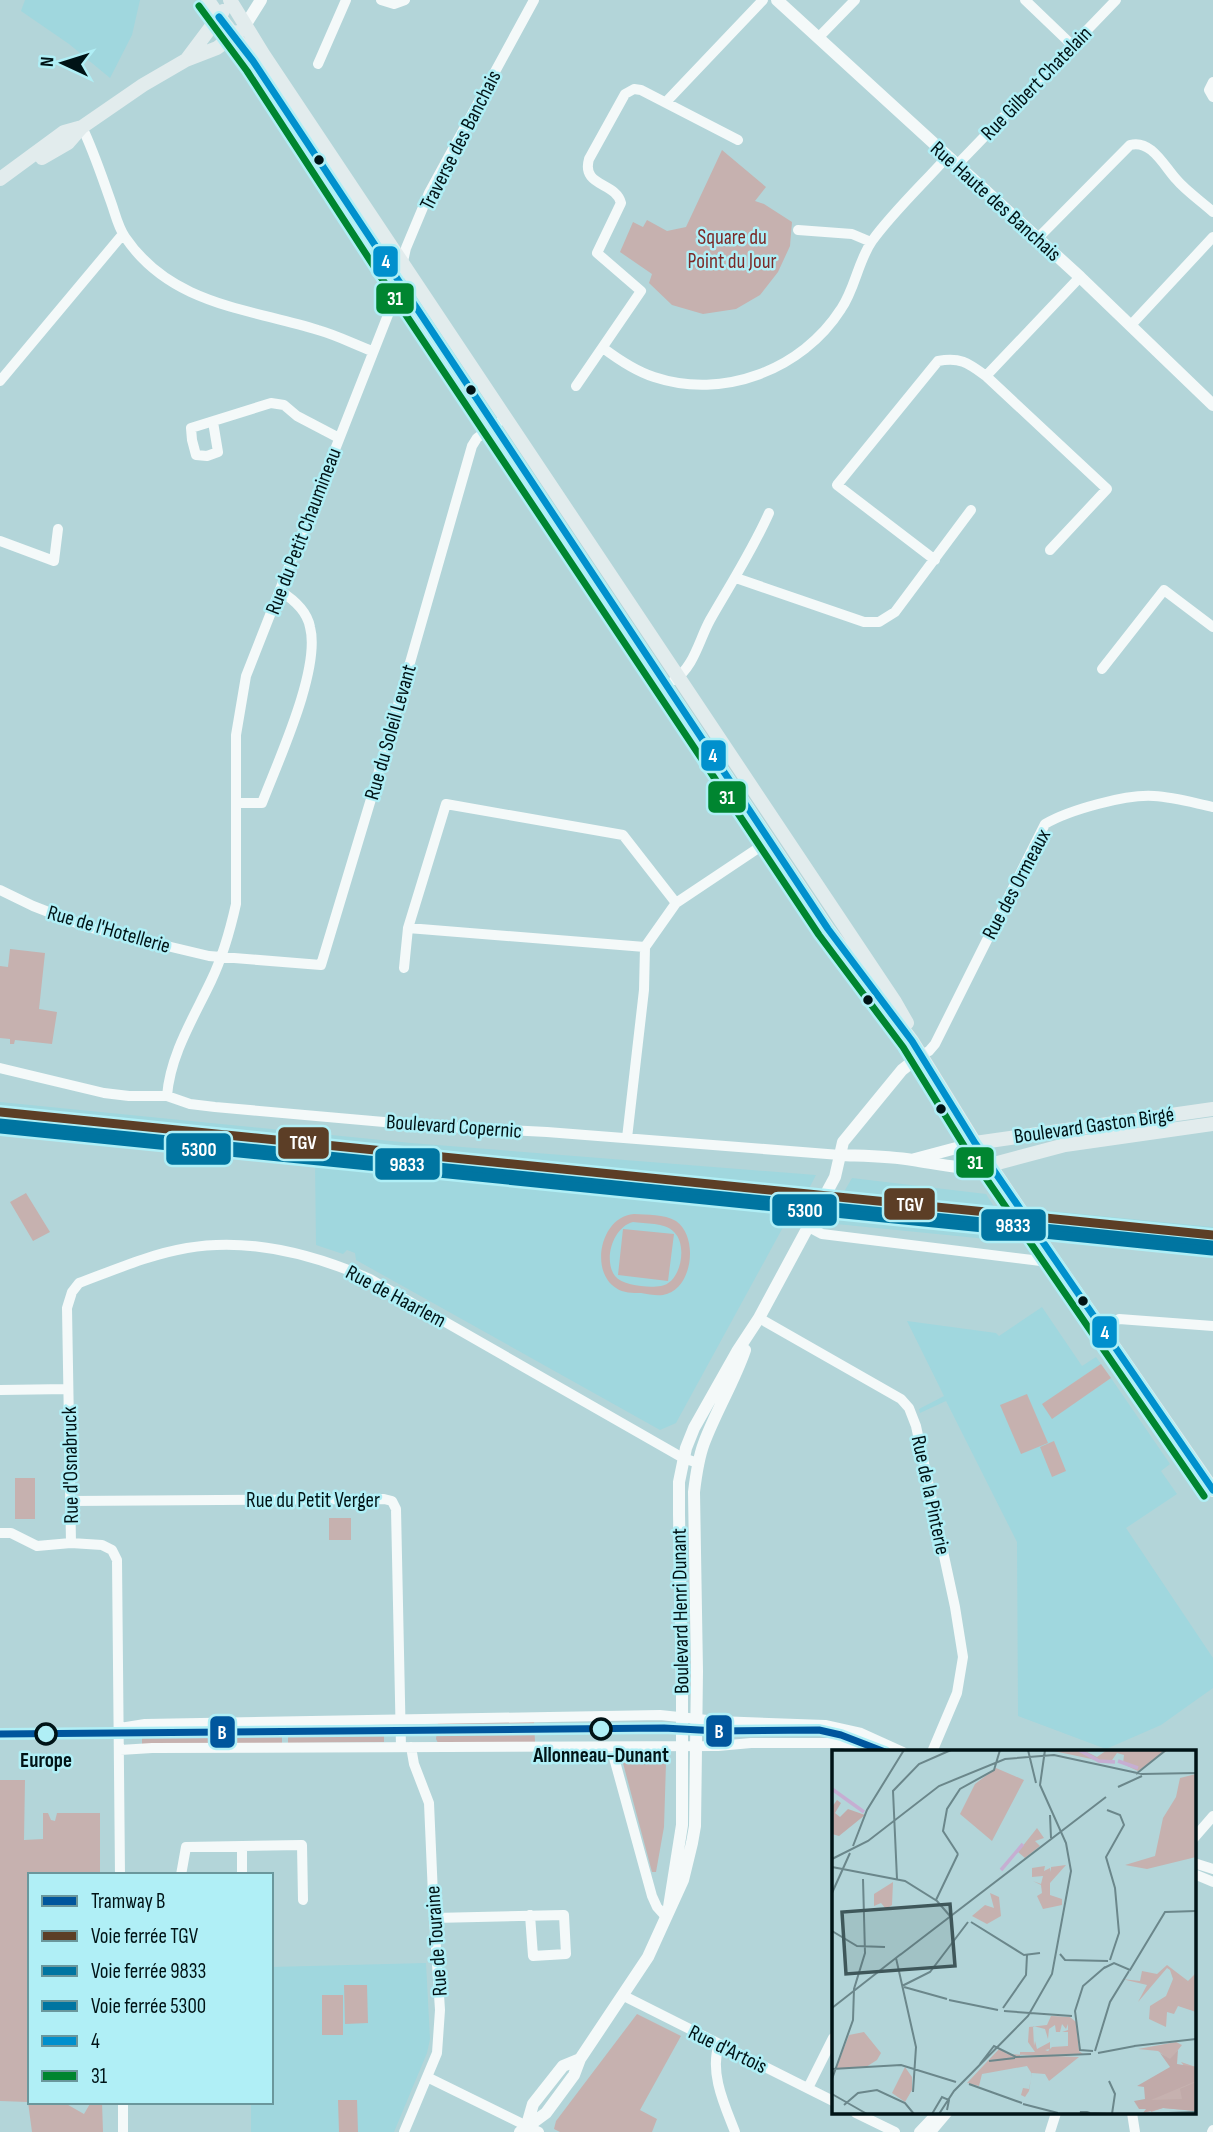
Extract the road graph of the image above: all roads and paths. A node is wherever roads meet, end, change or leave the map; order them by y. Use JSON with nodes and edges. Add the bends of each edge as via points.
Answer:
{"nodes":[{"id":1,"x":208,"y":0,"type":"edge"},
{"id":2,"x":231,"y":0,"type":"edge"},
{"id":3,"x":261,"y":0,"type":"edge"},
{"id":4,"x":346,"y":0,"type":"edge"},
{"id":5,"x":381,"y":0,"type":"edge"},
{"id":6,"x":405,"y":0,"type":"edge"},
{"id":7,"x":534,"y":0,"type":"edge"},
{"id":8,"x":762,"y":0,"type":"edge"},
{"id":9,"x":777,"y":0,"type":"edge"},
{"id":10,"x":855,"y":0,"type":"edge"},
{"id":11,"x":1025,"y":0,"type":"edge"},
{"id":12,"x":1116,"y":0,"type":"edge"},
{"id":13,"x":219,"y":17,"type":"junction"},
{"id":14,"x":246,"y":24,"type":"junction"},
{"id":15,"x":233,"y":37,"type":"junction"},
{"id":16,"x":817,"y":38,"type":"junction"},
{"id":17,"x":1072,"y":46,"type":"junction"},
{"id":18,"x":186,"y":60,"type":"junction"},
{"id":19,"x":318,"y":64,"type":"dead end"},
{"id":20,"x":1213,"y":82,"type":"edge"},
{"id":21,"x":1213,"y":97,"type":"edge"},
{"id":22,"x":666,"y":102,"type":"junction"},
{"id":23,"x":82,"y":127,"type":"junction"},
{"id":24,"x":738,"y":140,"type":"dead end"},
{"id":25,"x":952,"y":162,"type":"junction"},
{"id":26,"x":0,"y":178,"type":"edge"},
{"id":27,"x":0,"y":191,"type":"edge"},
{"id":28,"x":1213,"y":212,"type":"edge"},
{"id":29,"x":797,"y":230,"type":"dead end"},
{"id":30,"x":123,"y":234,"type":"junction"},
{"id":31,"x":1213,"y":237,"type":"edge"},
{"id":32,"x":1037,"y":239,"type":"junction"},
{"id":33,"x":871,"y":242,"type":"junction"},
{"id":34,"x":403,"y":262,"type":"junction"},
{"id":35,"x":1080,"y":277,"type":"junction"},
{"id":36,"x":399,"y":285,"type":"junction"},
{"id":37,"x":1131,"y":325,"type":"junction"},
{"id":38,"x":603,"y":348,"type":"junction"},
{"id":39,"x":373,"y":351,"type":"junction"},
{"id":40,"x":986,"y":376,"type":"junction"},
{"id":41,"x":0,"y":381,"type":"edge"},
{"id":42,"x":576,"y":386,"type":"dead end"},
{"id":43,"x":1213,"y":405,"type":"edge"},
{"id":44,"x":507,"y":417,"type":"junction"},
{"id":45,"x":213,"y":422,"type":"dead end"},
{"id":46,"x":493,"y":426,"type":"junction"},
{"id":47,"x":339,"y":438,"type":"junction"},
{"id":48,"x":971,"y":510,"type":"dead end"},
{"id":49,"x":769,"y":513,"type":"dead end"},
{"id":50,"x":58,"y":529,"type":"dead end"},
{"id":51,"x":0,"y":541,"type":"edge"},
{"id":52,"x":1050,"y":550,"type":"dead end"},
{"id":53,"x":935,"y":560,"type":"junction"},
{"id":54,"x":736,"y":578,"type":"junction"},
{"id":55,"x":280,"y":590,"type":"junction"},
{"id":56,"x":1213,"y":627,"type":"edge"},
{"id":57,"x":1102,"y":669,"type":"dead end"},
{"id":58,"x":679,"y":677,"type":"junction"},
{"id":59,"x":666,"y":686,"type":"junction"},
{"id":60,"x":236,"y":803,"type":"junction"},
{"id":61,"x":1213,"y":807,"type":"edge"},
{"id":62,"x":769,"y":841,"type":"junction"},
{"id":63,"x":0,"y":890,"type":"edge"},
{"id":64,"x":676,"y":903,"type":"junction"},
{"id":65,"x":408,"y":928,"type":"junction"},
{"id":66,"x":645,"y":947,"type":"junction"},
{"id":67,"x":221,"y":958,"type":"junction"},
{"id":68,"x":404,"y":968,"type":"dead end"},
{"id":69,"x":920,"y":1055,"type":"junction"},
{"id":70,"x":0,"y":1068,"type":"edge"},
{"id":71,"x":167,"y":1096,"type":"junction"},
{"id":72,"x":1213,"y":1109,"type":"edge"},
{"id":73,"x":1213,"y":1124,"type":"edge"},
{"id":74,"x":627,"y":1138,"type":"junction"},
{"id":75,"x":975,"y":1143,"type":"junction"},
{"id":76,"x":840,"y":1155,"type":"junction"},
{"id":77,"x":912,"y":1160,"type":"junction"},
{"id":78,"x":990,"y":1165,"type":"junction"},
{"id":79,"x":808,"y":1224,"type":"junction"},
{"id":80,"x":1057,"y":1263,"type":"junction"},
{"id":81,"x":72,"y":1292,"type":"joint"},
{"id":82,"x":759,"y":1318,"type":"junction"},
{"id":83,"x":1213,"y":1326,"type":"edge"},
{"id":84,"x":1103,"y":1328,"type":"junction"},
{"id":85,"x":750,"y":1333,"type":"junction"},
{"id":86,"x":68,"y":1389,"type":"junction"},
{"id":87,"x":0,"y":1390,"type":"edge"},
{"id":88,"x":683,"y":1458,"type":"junction"},
{"id":89,"x":698,"y":1462,"type":"junction"},
{"id":90,"x":1213,"y":1490,"type":"edge"},
{"id":91,"x":70,"y":1501,"type":"junction"},
{"id":92,"x":0,"y":1533,"type":"edge"},
{"id":93,"x":71,"y":1543,"type":"junction"},
{"id":94,"x":682,"y":1718,"type":"junction"},
{"id":95,"x":696,"y":1719,"type":"junction"},
{"id":96,"x":399,"y":1720,"type":"junction"},
{"id":97,"x":120,"y":1728,"type":"junction"},
{"id":98,"x":681,"y":1745,"type":"junction"},
{"id":99,"x":695,"y":1746,"type":"junction"},
{"id":100,"x":406,"y":1747,"type":"junction"},
{"id":101,"x":611,"y":1747,"type":"junction"},
{"id":102,"x":120,"y":1750,"type":"junction"},
{"id":103,"x":863,"y":1750,"type":"edge"},
{"id":104,"x":899,"y":1750,"type":"edge"},
{"id":105,"x":933,"y":1750,"type":"edge"},
{"id":106,"x":1213,"y":1816,"type":"edge"},
{"id":107,"x":1196,"y":1836,"type":"edge"},
{"id":108,"x":242,"y":1847,"type":"junction"},
{"id":109,"x":1196,"y":1864,"type":"edge"},
{"id":110,"x":1213,"y":1870,"type":"edge"},
{"id":111,"x":120,"y":1873,"type":"edge"},
{"id":112,"x":181,"y":1873,"type":"edge"},
{"id":113,"x":242,"y":1873,"type":"edge"},
{"id":114,"x":1196,"y":1875,"type":"edge"},
{"id":115,"x":1213,"y":1882,"type":"edge"},
{"id":116,"x":303,"y":1900,"type":"dead end"},
{"id":117,"x":667,"y":1912,"type":"junction"},
{"id":118,"x":530,"y":1915,"type":"junction"},
{"id":119,"x":433,"y":1917,"type":"junction"},
{"id":120,"x":624,"y":1996,"type":"junction"},
{"id":121,"x":832,"y":2040,"type":"edge"},
{"id":122,"x":719,"y":2044,"type":"junction"},
{"id":123,"x":426,"y":2077,"type":"junction"},
{"id":124,"x":808,"y":2088,"type":"junction"},
{"id":125,"x":832,"y":2100,"type":"edge"},
{"id":126,"x":123,"y":2104,"type":"edge"},
{"id":127,"x":858,"y":2114,"type":"edge"},
{"id":128,"x":936,"y":2114,"type":"edge"},
{"id":129,"x":946,"y":2114,"type":"edge"},
{"id":130,"x":1056,"y":2114,"type":"edge"},
{"id":131,"x":1132,"y":2114,"type":"edge"},
{"id":132,"x":528,"y":2130,"type":"edge"},
{"id":133,"x":123,"y":2132,"type":"edge"},
{"id":134,"x":404,"y":2132,"type":"edge"},
{"id":135,"x":735,"y":2132,"type":"edge"},
{"id":136,"x":895,"y":2132,"type":"edge"},
{"id":137,"x":919,"y":2132,"type":"edge"},
{"id":138,"x":930,"y":2132,"type":"edge"},
{"id":139,"x":1050,"y":2132,"type":"edge"},
{"id":140,"x":1135,"y":2132,"type":"edge"}],
"edges":[{"from":1,"to":13,"type":"main road"},
{"from":2,"to":13,"type":"main road"},
{"from":2,"to":14,"type":"main road"},
{"from":3,"to":14,"type":"street"},
{"from":4,"to":19,"type":"street"},
{"from":5,"to":6,"type":"street","via":[[394,4]]},
{"from":7,"to":34,"type":"street","name":"Traverse des Banchais","via":[[429,193]]},
{"from":8,"to":22,"type":"street"},
{"from":9,"to":16,"type":"street","name":"Rue Haute des Banchais"},
{"from":10,"to":16,"type":"street"},
{"from":11,"to":17,"type":"street"},
{"from":12,"to":17,"type":"street","name":"Rue Gilbert Chatelain"},
{"from":13,"to":15,"type":"main road"},
{"from":13,"to":18,"type":"main road"},
{"from":14,"to":15,"type":"main road"},
{"from":14,"to":34,"type":"main road"},
{"from":15,"to":18,"type":"main road"},
{"from":15,"to":36,"type":"main road"},
{"from":16,"to":25,"type":"street","name":"Rue Haute des Banchais"},
{"from":17,"to":25,"type":"street","name":"Rue Gilbert Chatelain"},
{"from":18,"to":23,"type":"main road"},
{"from":20,"to":21,"type":"street","via":[[1209,90]]},
{"from":22,"to":24,"type":"street"},
{"from":22,"to":38,"type":"street","via":[[637,89],[625,94],[587,163],[591,178],[616,194],[621,203],[597,253],[641,291]]},
{"from":23,"to":26,"type":"main road","via":[[64,132]]},
{"from":23,"to":27,"type":"main road","via":[[68,143]]},
{"from":23,"to":30,"type":"street"},
{"from":25,"to":32,"type":"street","name":"Rue Haute des Banchais"},
{"from":25,"to":33,"type":"street","name":"Rue Gilbert Chatelain"},
{"from":28,"to":32,"type":"street","via":[[1145,145],[1136,143]]},
{"from":29,"to":33,"type":"street","via":[[852,234]]},
{"from":30,"to":39,"type":"street","via":[[147,263],[193,294],[319,330]]},
{"from":30,"to":41,"type":"street"},
{"from":31,"to":37,"type":"street"},
{"from":32,"to":35,"type":"street","name":"Rue Haute des Banchais"},
{"from":33,"to":38,"type":"street","name":"Rue Gilbert Chatelain","via":[[842,308],[806,350],[776,368],[725,384],[691,385],[654,377]]},
{"from":34,"to":36,"type":"street","name":"Traverse des Banchais"},
{"from":34,"to":44,"type":"main road"},
{"from":35,"to":37,"type":"street","name":"Rue Haute des Banchais"},
{"from":35,"to":40,"type":"street"},
{"from":36,"to":39,"type":"street","name":"Rue du Petit Chaumineau"},
{"from":36,"to":46,"type":"main road"},
{"from":37,"to":43,"type":"street","name":"Rue Haute des Banchais"},
{"from":38,"to":42,"type":"street"},
{"from":39,"to":47,"type":"street","name":"Rue du Petit Chaumineau"},
{"from":40,"to":52,"type":"street","via":[[1107,489]]},
{"from":40,"to":53,"type":"street","via":[[954,358],[938,362],[838,485]]},
{"from":44,"to":46,"type":"street","name":"Rue du Soleil Levant"},
{"from":44,"to":58,"type":"main road"},
{"from":45,"to":47,"type":"street","via":[[275,402]]},
{"from":46,"to":59,"type":"main road"},
{"from":46,"to":67,"type":"street","name":"Rue du Soleil Levant","via":[[472,446],[321,965]]},
{"from":47,"to":55,"type":"street","name":"Rue du Petit Chaumineau"},
{"from":48,"to":53,"type":"street"},
{"from":49,"to":54,"type":"street"},
{"from":50,"to":51,"type":"street","via":[[54,561]]},
{"from":53,"to":54,"type":"street","via":[[895,612],[879,622],[864,622]]},
{"from":54,"to":58,"type":"street"},
{"from":55,"to":60,"type":"street","name":"Rue du Petit Chaumineau","via":[[242,693],[236,735]]},
{"from":55,"to":60,"type":"street","via":[[295,601],[310,626],[308,680],[262,803]]},
{"from":56,"to":57,"type":"street","via":[[1164,590]]},
{"from":58,"to":59,"type":"street"},
{"from":58,"to":69,"type":"main road","via":[[895,1002]]},
{"from":59,"to":62,"type":"main road"},
{"from":60,"to":67,"type":"street","name":"Rue du Petit Chaumineau","via":[[236,904]]},
{"from":61,"to":69,"type":"street","name":"Rue des Ormeaux","via":[[1134,796],[1060,815],[1045,824],[935,1044]]},
{"from":62,"to":64,"type":"street"},
{"from":62,"to":69,"type":"main road"},
{"from":63,"to":67,"type":"street","name":"Rue de l'Hotellerie","via":[[87,927]]},
{"from":64,"to":65,"type":"street","via":[[623,835],[446,804]]},
{"from":64,"to":66,"type":"street"},
{"from":65,"to":66,"type":"street"},
{"from":65,"to":68,"type":"street"},
{"from":66,"to":74,"type":"street"},
{"from":67,"to":71,"type":"street","name":"Rue du Petit Chaumineau","via":[[170,1071]]},
{"from":69,"to":75,"type":"main road"},
{"from":69,"to":76,"type":"street","name":"Boulevard Henri Dunant","via":[[849,1132]]},
{"from":70,"to":71,"type":"street","name":"Boulevard Copernic","via":[[104,1093]]},
{"from":71,"to":74,"type":"street","name":"Boulevard Copernic","via":[[215,1107]]},
{"from":72,"to":75,"type":"main road","name":"Boulevard Gaston Birgé"},
{"from":73,"to":78,"type":"main road","name":"Boulevard Gaston Birgé","via":[[1065,1145]]},
{"from":74,"to":76,"type":"street","name":"Boulevard Copernic"},
{"from":75,"to":77,"type":"street","name":"Boulevard Copernic"},
{"from":75,"to":78,"type":"main road"},
{"from":76,"to":77,"type":"street","name":"Boulevard Copernic"},
{"from":76,"to":79,"type":"street","name":"Boulevard Henri Dunant","via":[[835,1177]]},
{"from":77,"to":78,"type":"street","name":"Boulevard Copernic","via":[[951,1168]]},
{"from":78,"to":80,"type":"main road"},
{"from":79,"to":80,"type":"street","via":[[822,1234]]},
{"from":79,"to":82,"type":"street","name":"Boulevard Henri Dunant"},
{"from":80,"to":84,"type":"main road"},
{"from":81,"to":86,"type":"street","name":"Rue d'Osnabruck","via":[[67,1307]]},
{"from":81,"to":88,"type":"street","name":"Rue de Haarlem","via":[[79,1283],[185,1248],[220,1244],[317,1258],[370,1279]]},
{"from":82,"to":85,"type":"street","name":"Boulevard Henri Dunant"},
{"from":82,"to":105,"type":"street","name":"Rue de la Pinterie","via":[[901,1399],[916,1426],[963,1657],[957,1693]]},
{"from":83,"to":84,"type":"street","via":[[1119,1319]]},
{"from":84,"to":90,"type":"main road"},
{"from":85,"to":88,"type":"street","name":"Boulevard Henri Dunant","via":[[694,1428]]},
{"from":85,"to":89,"type":"street","name":"Boulevard Henri Dunant"},
{"from":86,"to":87,"type":"street"},
{"from":86,"to":91,"type":"street","name":"Rue d'Osnabruck"},
{"from":88,"to":89,"type":"street","name":"Rue de Haarlem"},
{"from":88,"to":94,"type":"street","name":"Boulevard Henri Dunant","via":[[678,1514]]},
{"from":89,"to":95,"type":"street","name":"Boulevard Henri Dunant","via":[[693,1525]]},
{"from":91,"to":93,"type":"street","name":"Rue d'Osnabruck"},
{"from":91,"to":96,"type":"street","name":"Rue du Petit Verger","via":[[392,1501],[396,1509]]},
{"from":92,"to":93,"type":"street","via":[[11,1533],[37,1546]]},
{"from":93,"to":97,"type":"street","name":"Rue d'Osnabruck","via":[[102,1545],[112,1550],[117,1560]]},
{"from":94,"to":95,"type":"street"},
{"from":94,"to":96,"type":"street"},
{"from":94,"to":98,"type":"street","name":"Boulevard Henri Dunant"},
{"from":95,"to":99,"type":"street","name":"Boulevard Henri Dunant"},
{"from":95,"to":104,"type":"street","via":[[825,1725],[861,1733]]},
{"from":96,"to":97,"type":"street"},
{"from":96,"to":100,"type":"street","name":"Rue du Petit Verger"},
{"from":97,"to":102,"type":"street","name":"Rue d'Osnabruck"},
{"from":98,"to":99,"type":"street"},
{"from":98,"to":101,"type":"street"},
{"from":98,"to":117,"type":"street","name":"Boulevard Henri Dunant","via":[[682,1825]]},
{"from":99,"to":103,"type":"street","via":[[843,1743]]},
{"from":99,"to":117,"type":"street","name":"Boulevard Henri Dunant","via":[[693,1835],[682,1880]]},
{"from":100,"to":101,"type":"street"},
{"from":100,"to":102,"type":"street"},
{"from":100,"to":119,"type":"street","name":"Rue de Touraine","via":[[429,1803]]},
{"from":101,"to":117,"type":"street","via":[[652,1896]]},
{"from":102,"to":111,"type":"street","name":"Rue d'Osnabruck"},
{"from":106,"to":107,"type":"street"},
{"from":108,"to":112,"type":"street","via":[[186,1847]]},
{"from":108,"to":113,"type":"street"},
{"from":108,"to":116,"type":"street","via":[[302,1845]]},
{"from":109,"to":110,"type":"street"},
{"from":114,"to":115,"type":"street"},
{"from":117,"to":120,"type":"street","name":"Boulevard Henri Dunant","via":[[648,1957]]},
{"from":118,"to":118,"type":"street","via":[[564,1915],[566,1954],[533,1956]]},
{"from":118,"to":119,"type":"street"},
{"from":119,"to":123,"type":"street","name":"Rue de Touraine","via":[[439,2044]]},
{"from":120,"to":122,"type":"street","name":"Rue d'Artois"},
{"from":120,"to":132,"type":"street","name":"Boulevard Henri Dunant","via":[[580,2059],[563,2066],[534,2104]]},
{"from":121,"to":124,"type":"street"},
{"from":122,"to":124,"type":"street","name":"Rue d'Artois"},
{"from":122,"to":135,"type":"street","via":[[720,2090]]},
{"from":123,"to":132,"type":"street"},
{"from":123,"to":134,"type":"street","name":"Rue de Touraine"},
{"from":124,"to":125,"type":"street","name":"Rue d'Artois"},
{"from":126,"to":133,"type":"street"},
{"from":127,"to":136,"type":"street"},
{"from":128,"to":137,"type":"street"},
{"from":129,"to":138,"type":"street"},
{"from":130,"to":139,"type":"street"},
{"from":131,"to":140,"type":"street"}]}
